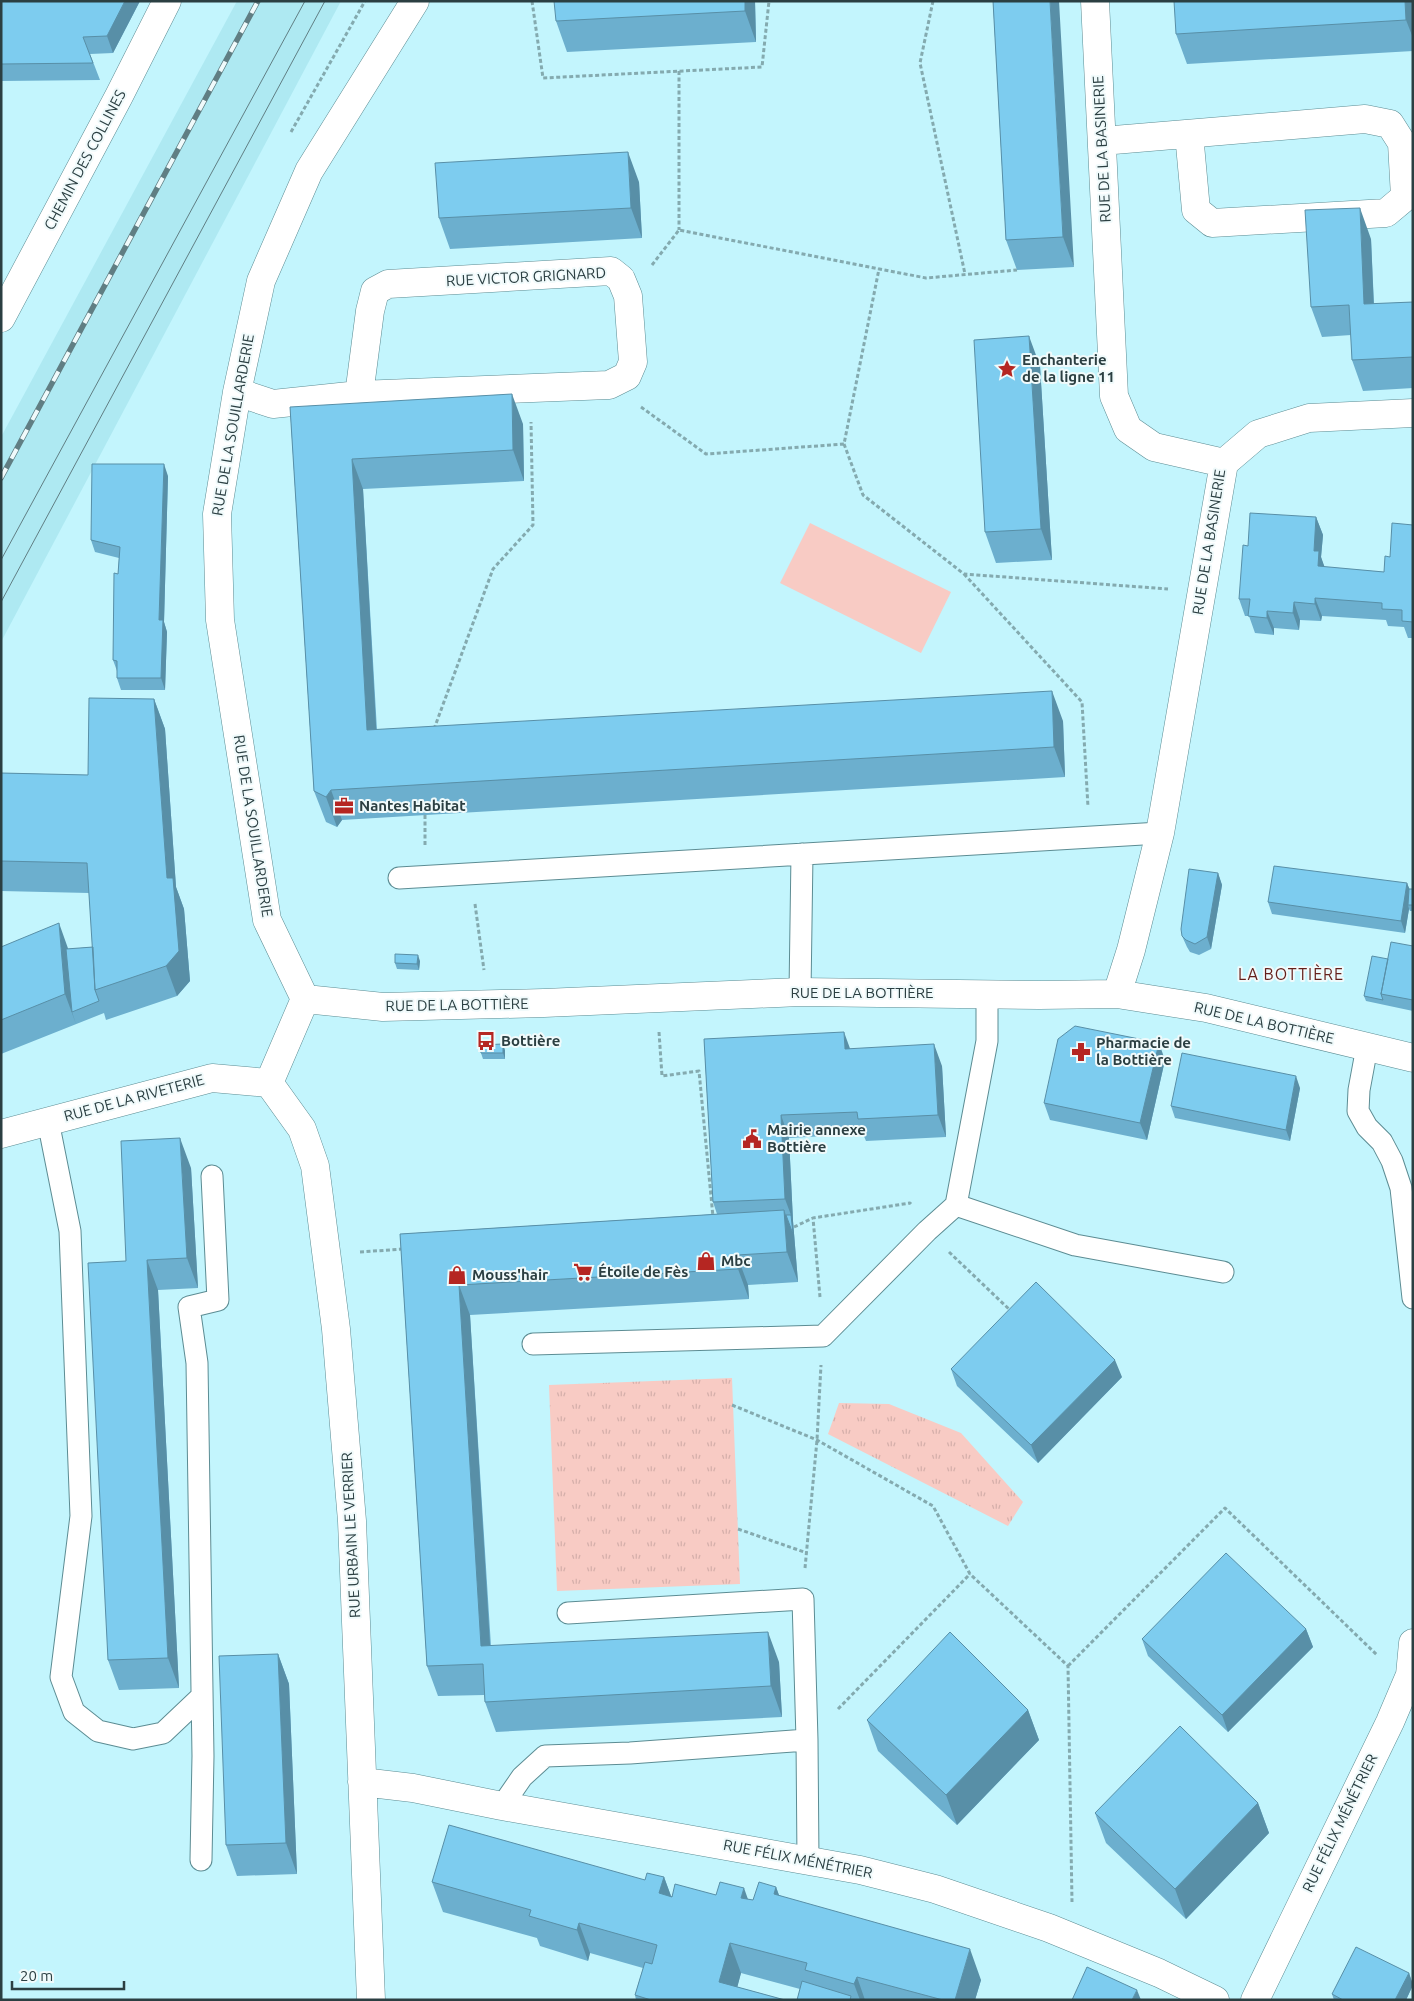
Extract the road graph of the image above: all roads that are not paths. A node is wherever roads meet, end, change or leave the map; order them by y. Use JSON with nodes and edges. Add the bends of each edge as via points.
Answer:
{"nodes":[{"id":1,"x":167,"y":1,"type":"edge"},
{"id":2,"x":415,"y":1,"type":"edge"},
{"id":3,"x":1095,"y":1,"type":"edge"},
{"id":4,"x":1189,"y":134,"type":"junction"},
{"id":5,"x":1102,"y":141,"type":"junction"},
{"id":6,"x":1,"y":318,"type":"edge"},
{"id":7,"x":237,"y":392,"type":"junction"},
{"id":8,"x":359,"y":395,"type":"junction"},
{"id":9,"x":1413,"y":413,"type":"edge"},
{"id":10,"x":1224,"y":463,"type":"junction"},
{"id":11,"x":1160,"y":833,"type":"junction"},
{"id":12,"x":802,"y":854,"type":"junction"},
{"id":13,"x":399,"y":878,"type":"dead end"},
{"id":14,"x":800,"y":992,"type":"junction"},
{"id":15,"x":987,"y":994,"type":"junction"},
{"id":16,"x":1118,"y":994,"type":"junction"},
{"id":17,"x":305,"y":999,"type":"junction"},
{"id":18,"x":1367,"y":1047,"type":"junction"},
{"id":19,"x":1413,"y":1058,"type":"edge"},
{"id":20,"x":269,"y":1084,"type":"junction"},
{"id":21,"x":48,"y":1121,"type":"junction"},
{"id":22,"x":1,"y":1134,"type":"edge"},
{"id":23,"x":212,"y":1176,"type":"dead end"},
{"id":24,"x":956,"y":1205,"type":"junction"},
{"id":25,"x":1223,"y":1272,"type":"dead end"},
{"id":26,"x":1413,"y":1298,"type":"edge"},
{"id":27,"x":532,"y":1344,"type":"dead end"},
{"id":28,"x":568,"y":1613,"type":"dead end"},
{"id":29,"x":1413,"y":1643,"type":"edge"},
{"id":30,"x":201,"y":1697,"type":"junction"},
{"id":31,"x":808,"y":1740,"type":"junction"},
{"id":32,"x":362,"y":1782,"type":"junction"},
{"id":33,"x":502,"y":1806,"type":"junction"},
{"id":34,"x":201,"y":1860,"type":"dead end"},
{"id":35,"x":808,"y":1860,"type":"junction"},
{"id":36,"x":1214,"y":1999,"type":"edge"},
{"id":37,"x":371,"y":2000,"type":"edge"},
{"id":38,"x":1255,"y":2000,"type":"edge"}],
"edges":[{"from":1,"to":6,"type":"street","name":"CHEMIN DES COLLINES"},
{"from":2,"to":7,"type":"street","name":"RUE DE LA SOUILLARDERIE","via":[[309,171],[261,281]]},
{"from":3,"to":5,"type":"street","name":"RUE DE LA BASINERIE"},
{"from":4,"to":4,"type":"street","via":[[1196,210],[1212,223],[1386,214],[1405,197],[1402,143],[1390,124],[1366,119]]},
{"from":4,"to":5,"type":"street"},
{"from":5,"to":10,"type":"street","name":"RUE DE LA BASINERIE","via":[[1114,396],[1128,428],[1154,447]]},
{"from":7,"to":8,"type":"street","name":"RUE VICTOR GRIGNARD","via":[[273,404]]},
{"from":7,"to":17,"type":"street","name":"RUE DE LA SOUILLARDERIE","via":[[217,514],[220,620],[267,920]]},
{"from":8,"to":8,"type":"street","name":"RUE VICTOR GRIGNARD","via":[[375,291],[388,284],[611,270],[621,279],[628,296],[633,362],[628,376],[609,385]]},
{"from":9,"to":10,"type":"street","via":[[1308,418],[1258,434]]},
{"from":10,"to":11,"type":"street","name":"RUE DE LA BASINERIE"},
{"from":11,"to":12,"type":"lane"},
{"from":11,"to":16,"type":"street","name":"RUE DE LA BASINERIE"},
{"from":12,"to":13,"type":"lane"},
{"from":12,"to":14,"type":"lane"},
{"from":14,"to":15,"type":"street","name":"RUE DE LA BOTTIÈRE"},
{"from":14,"to":17,"type":"street","name":"RUE DE LA BOTTIÈRE","via":[[383,1007]]},
{"from":15,"to":16,"type":"street","name":"RUE DE LA BOTTIÈRE"},
{"from":15,"to":24,"type":"lane","via":[[987,1041]]},
{"from":16,"to":18,"type":"street","name":"RUE DE LA BOTTIÈRE","via":[[1206,1008]]},
{"from":17,"to":20,"type":"street"},
{"from":18,"to":19,"type":"street","name":"RUE DE LA BOTTIÈRE"},
{"from":18,"to":26,"type":"lane","via":[[1358,1090],[1358,1111],[1367,1127],[1382,1142],[1401,1188]]},
{"from":20,"to":21,"type":"street","name":"RUE DE LA RIVETERIE","via":[[212,1078]]},
{"from":20,"to":32,"type":"street","name":"RUE URBAIN LE VERRIER","via":[[302,1129],[315,1166],[336,1329],[352,1521]]},
{"from":21,"to":22,"type":"street","name":"RUE DE LA RIVETERIE"},
{"from":21,"to":30,"type":"lane","via":[[70,1231],[81,1516],[60,1677],[74,1712],[98,1731],[133,1739],[163,1733]]},
{"from":23,"to":30,"type":"lane","via":[[218,1300],[189,1307],[197,1363]]},
{"from":24,"to":25,"type":"lane","via":[[1075,1245]]},
{"from":24,"to":27,"type":"lane","via":[[823,1336]]},
{"from":28,"to":31,"type":"lane","via":[[802,1599]]},
{"from":29,"to":38,"type":"street","name":"RUE FÉLIX MÉNÉTRIER","via":[[1410,1675],[1390,1722]]},
{"from":30,"to":34,"type":"lane"},
{"from":31,"to":33,"type":"lane","via":[[545,1756],[522,1777]]},
{"from":31,"to":35,"type":"lane"},
{"from":32,"to":33,"type":"street","name":"RUE FÉLIX MÉNÉTRIER","via":[[405,1786]]},
{"from":32,"to":37,"type":"street","name":"RUE URBAIN LE VERRIER"},
{"from":33,"to":35,"type":"street","name":"RUE FÉLIX MÉNÉTRIER"},
{"from":35,"to":36,"type":"street","name":"RUE FÉLIX MÉNÉTRIER","via":[[935,1888],[1072,1937]]}]}
